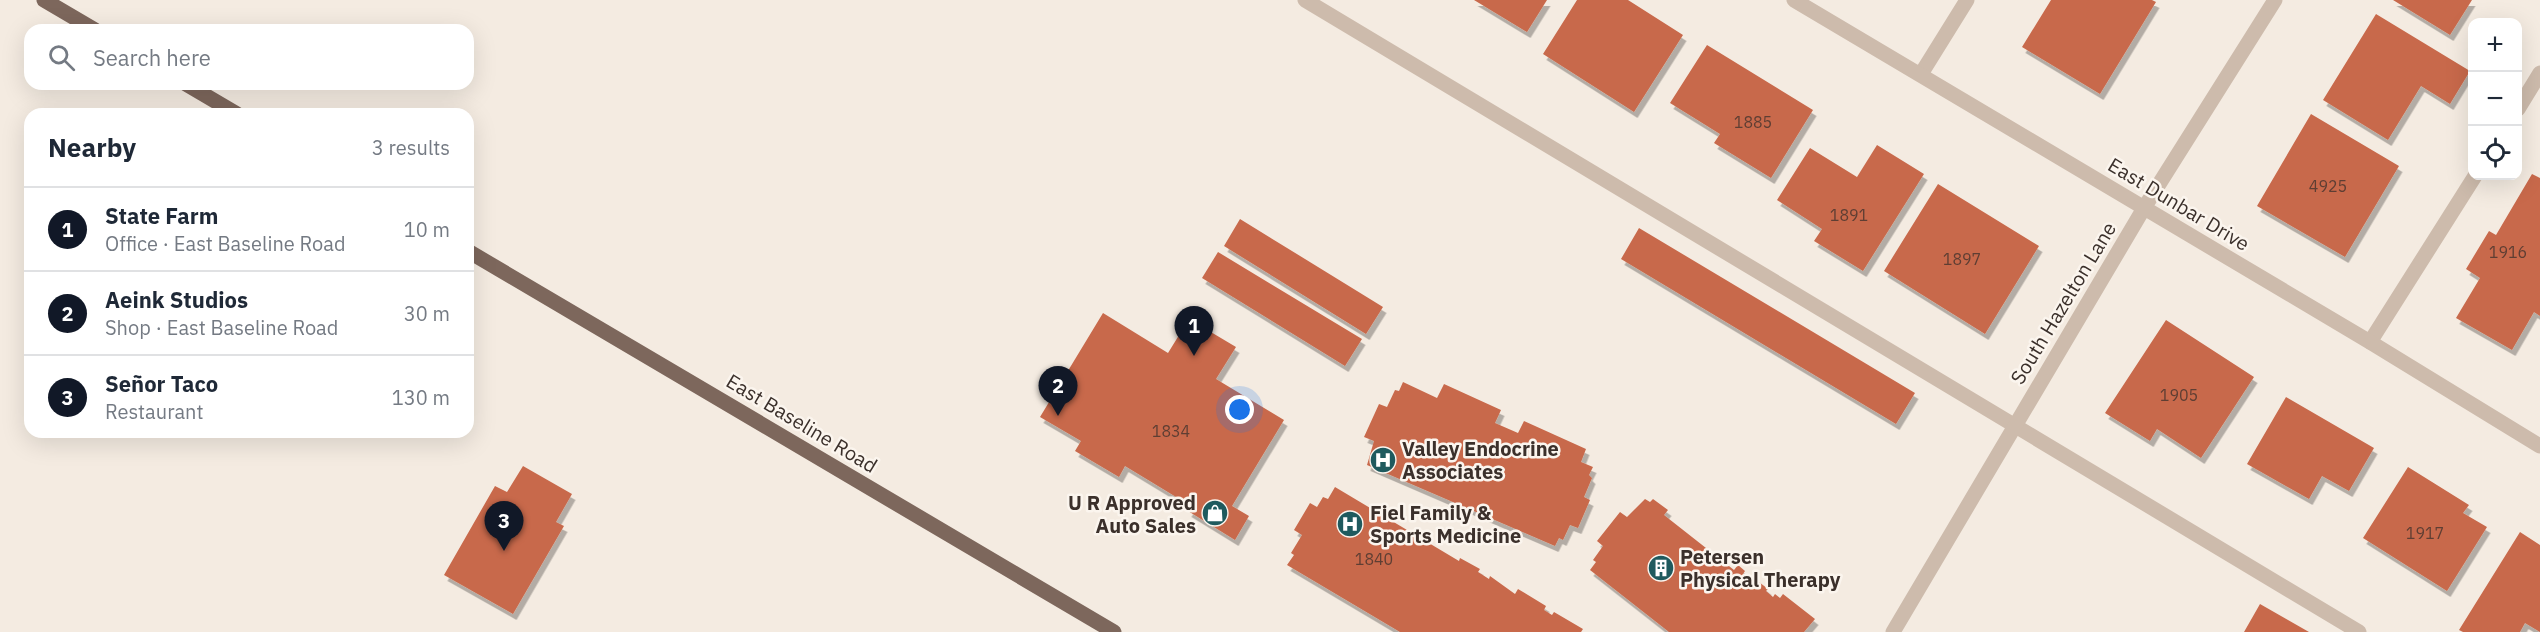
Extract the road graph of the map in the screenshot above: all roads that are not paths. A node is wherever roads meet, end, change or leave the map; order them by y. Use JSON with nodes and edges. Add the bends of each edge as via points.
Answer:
{"nodes":[{"id":1,"x":44,"y":0,"type":"edge"},
{"id":2,"x":1305,"y":0,"type":"edge"},
{"id":3,"x":1794,"y":0,"type":"edge"},
{"id":4,"x":1967,"y":0,"type":"edge"},
{"id":5,"x":2275,"y":0,"type":"edge"},
{"id":6,"x":85,"y":24,"type":"edge"},
{"id":7,"x":2540,"y":73,"type":"edge"},
{"id":8,"x":1921,"y":74,"type":"junction"},
{"id":9,"x":196,"y":90,"type":"edge"},
{"id":10,"x":2522,"y":101,"type":"edge"},
{"id":11,"x":227,"y":108,"type":"edge"},
{"id":12,"x":2472,"y":180,"type":"edge"},
{"id":13,"x":2144,"y":208,"type":"junction"},
{"id":14,"x":474,"y":254,"type":"edge"},
{"id":15,"x":2370,"y":342,"type":"junction"},
{"id":16,"x":2016,"y":424,"type":"junction"},
{"id":17,"x":2540,"y":447,"type":"edge"},
{"id":18,"x":1114,"y":632,"type":"edge"},
{"id":19,"x":1893,"y":632,"type":"edge"},
{"id":20,"x":2359,"y":632,"type":"edge"}],
"edges":[{"from":1,"to":6,"type":"main road"},
{"from":2,"to":16,"type":"street"},
{"from":3,"to":8,"type":"street","name":"East Dunbar Drive"},
{"from":4,"to":8,"type":"street"},
{"from":5,"to":13,"type":"street","name":"South Hazelton Lane"},
{"from":7,"to":10,"type":"street"},
{"from":8,"to":13,"type":"street","name":"East Dunbar Drive"},
{"from":9,"to":11,"type":"main road"},
{"from":12,"to":15,"type":"street"},
{"from":13,"to":15,"type":"street","name":"East Dunbar Drive"},
{"from":13,"to":16,"type":"street","name":"South Hazelton Lane"},
{"from":14,"to":18,"type":"main road","name":"East Baseline Road"},
{"from":15,"to":17,"type":"street","name":"East Dunbar Drive"},
{"from":16,"to":19,"type":"street","name":"South Hazelton Lane"},
{"from":16,"to":20,"type":"street"}]}
